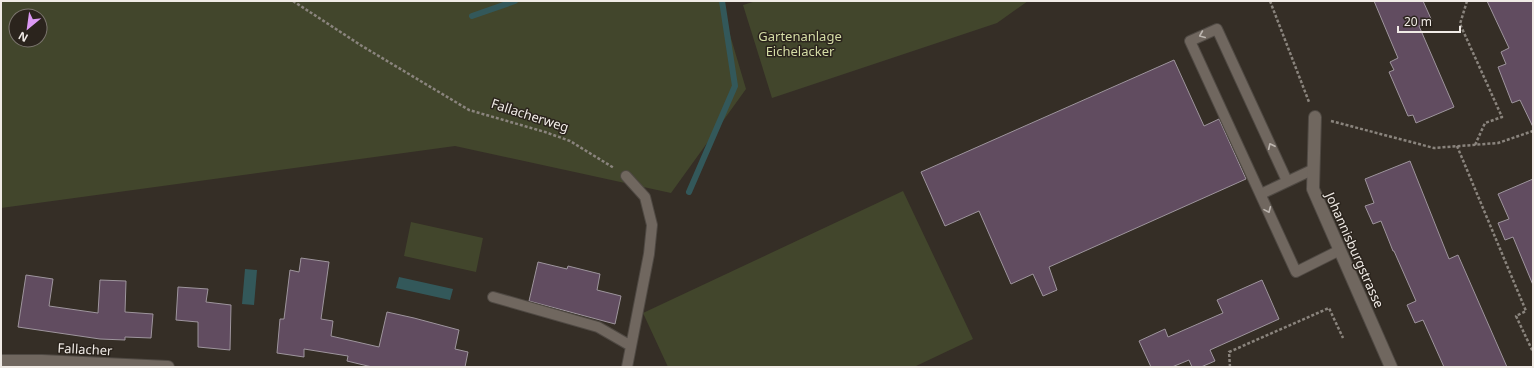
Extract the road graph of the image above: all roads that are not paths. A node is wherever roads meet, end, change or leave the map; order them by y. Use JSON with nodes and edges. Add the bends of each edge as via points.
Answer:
{"nodes":[{"id":1,"x":1315,"y":117,"type":"road end"},
{"id":2,"x":1314,"y":169,"type":"junction"},
{"id":3,"x":626,"y":176,"type":"road end"},
{"id":4,"x":1287,"y":181,"type":"junction"},
{"id":5,"x":1261,"y":194,"type":"junction"},
{"id":6,"x":1340,"y":250,"type":"junction"},
{"id":7,"x":492,"y":297,"type":"dead end"},
{"id":8,"x":631,"y":346,"type":"junction"},
{"id":9,"x":1,"y":361,"type":"edge"},
{"id":10,"x":168,"y":367,"type":"edge"},
{"id":11,"x":627,"y":367,"type":"edge"},
{"id":12,"x":1390,"y":367,"type":"edge"}],
"edges":[{"from":1,"to":2,"type":"street","name":"Johannisburgstrasse"},
{"from":2,"to":4,"type":"lane"},
{"from":2,"to":6,"type":"street","name":"Johannisburgstrasse","via":[[1313,189]]},
{"from":3,"to":8,"type":"lane","via":[[645,197],[652,225],[649,254]]},
{"from":4,"to":5,"type":"lane"},
{"from":4,"to":5,"type":"lane","one_way":true,"via":[[1217,29],[1190,41]]},
{"from":5,"to":6,"type":"lane","one_way":true,"via":[[1296,272]]},
{"from":6,"to":12,"type":"street","name":"Johannisburgstrasse"},
{"from":7,"to":8,"type":"lane","via":[[598,327]]},
{"from":8,"to":11,"type":"lane"},
{"from":9,"to":10,"type":"street","name":"Fallacher"}]}
